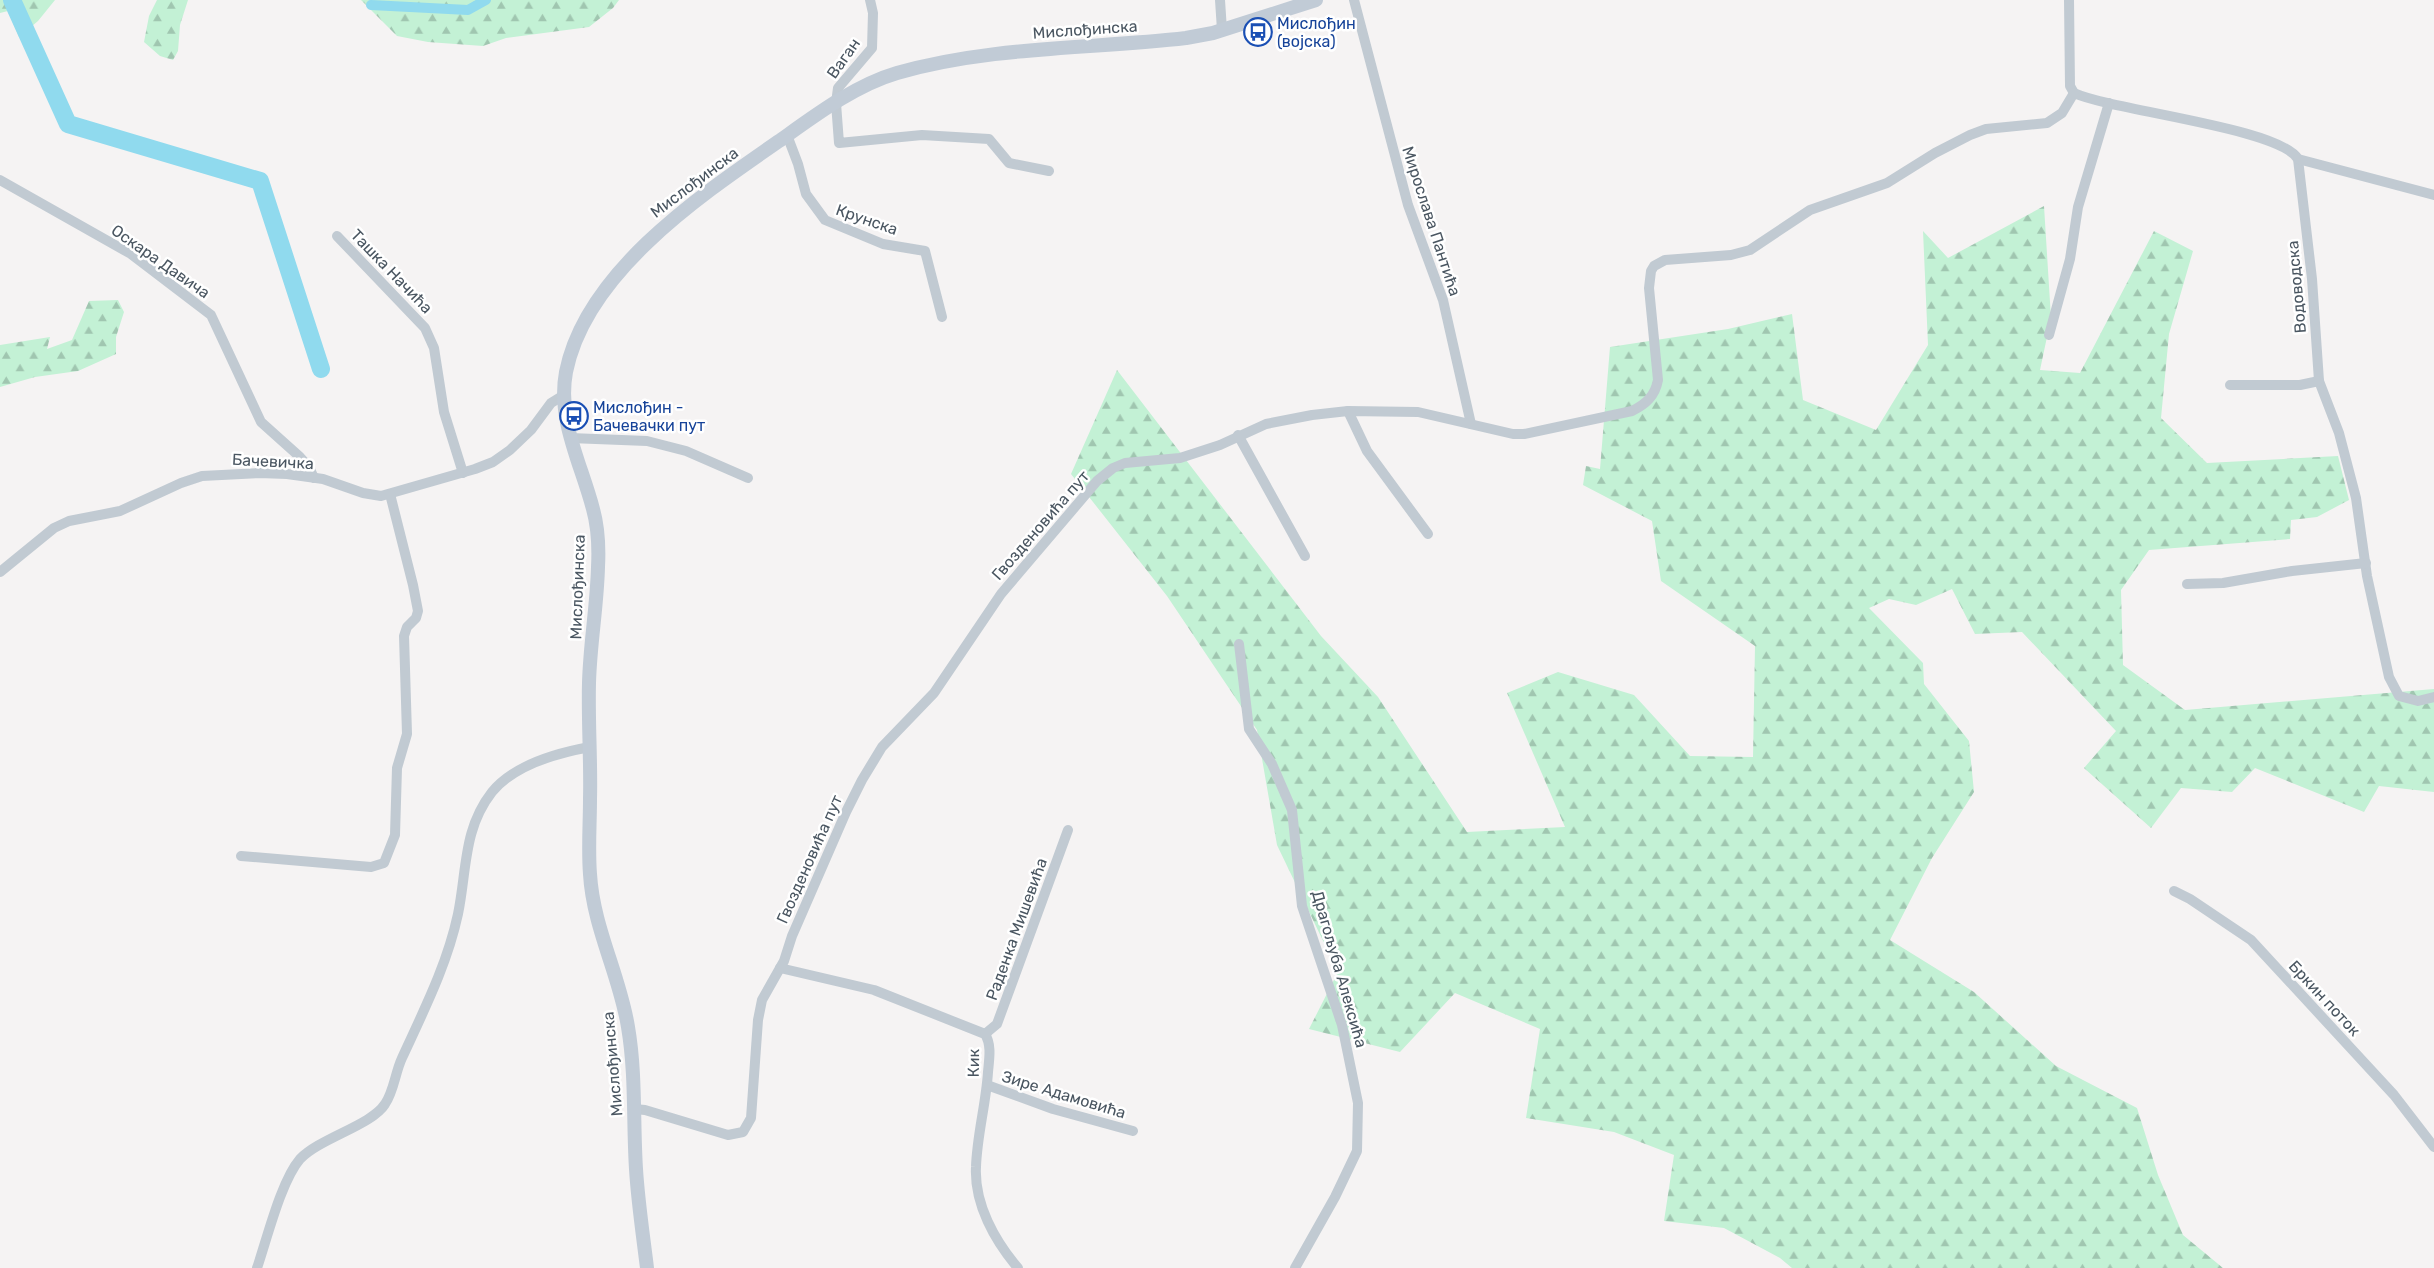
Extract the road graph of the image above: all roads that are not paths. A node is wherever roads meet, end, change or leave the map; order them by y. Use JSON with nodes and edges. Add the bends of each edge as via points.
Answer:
{"nodes":[{"id":1,"x":870,"y":0,"type":"edge"},
{"id":2,"x":1220,"y":0,"type":"edge"},
{"id":3,"x":1316,"y":0,"type":"edge"},
{"id":4,"x":1354,"y":0,"type":"edge"},
{"id":5,"x":2069,"y":0,"type":"edge"},
{"id":6,"x":1222,"y":30,"type":"junction"},
{"id":7,"x":2074,"y":93,"type":"junction"},
{"id":8,"x":836,"y":103,"type":"junction"},
{"id":9,"x":2109,"y":103,"type":"junction"},
{"id":10,"x":787,"y":135,"type":"junction"},
{"id":11,"x":2298,"y":159,"type":"junction"},
{"id":12,"x":1049,"y":171,"type":"dead end"},
{"id":13,"x":0,"y":180,"type":"edge"},
{"id":14,"x":2434,"y":195,"type":"edge"},
{"id":15,"x":337,"y":236,"type":"dead end"},
{"id":16,"x":942,"y":317,"type":"dead end"},
{"id":17,"x":2049,"y":336,"type":"dead end"},
{"id":18,"x":2319,"y":381,"type":"junction"},
{"id":19,"x":2230,"y":385,"type":"dead end"},
{"id":20,"x":564,"y":395,"type":"junction"},
{"id":21,"x":1348,"y":411,"type":"junction"},
{"id":22,"x":1471,"y":424,"type":"junction"},
{"id":23,"x":1238,"y":435,"type":"junction"},
{"id":24,"x":570,"y":438,"type":"junction"},
{"id":25,"x":463,"y":472,"type":"junction"},
{"id":26,"x":314,"y":478,"type":"junction"},
{"id":27,"x":748,"y":478,"type":"dead end"},
{"id":28,"x":390,"y":494,"type":"junction"},
{"id":29,"x":1428,"y":534,"type":"dead end"},
{"id":30,"x":1305,"y":556,"type":"dead end"},
{"id":31,"x":2366,"y":563,"type":"junction"},
{"id":32,"x":0,"y":572,"type":"edge"},
{"id":33,"x":2188,"y":584,"type":"dead end"},
{"id":34,"x":1239,"y":644,"type":"dead end"},
{"id":35,"x":2434,"y":697,"type":"edge"},
{"id":36,"x":590,"y":747,"type":"junction"},
{"id":37,"x":1068,"y":830,"type":"dead end"},
{"id":38,"x":241,"y":856,"type":"dead end"},
{"id":39,"x":2174,"y":891,"type":"dead end"},
{"id":40,"x":780,"y":968,"type":"junction"},
{"id":41,"x":985,"y":1034,"type":"junction"},
{"id":42,"x":988,"y":1085,"type":"junction"},
{"id":43,"x":634,"y":1109,"type":"junction"},
{"id":44,"x":1132,"y":1130,"type":"dead end"},
{"id":45,"x":2434,"y":1148,"type":"edge"},
{"id":46,"x":258,"y":1268,"type":"edge"},
{"id":47,"x":647,"y":1268,"type":"edge"},
{"id":48,"x":1018,"y":1268,"type":"edge"},
{"id":49,"x":1295,"y":1268,"type":"edge"}],
"edges":[{"from":1,"to":8,"type":"street","name":"Ваган","via":[[872,48],[838,88]]},
{"from":2,"to":6,"type":"street"},
{"from":3,"to":6,"type":"main road","name":"Мислођинска"},
{"from":4,"to":22,"type":"street","name":"Мирослава Пантића","via":[[1408,205],[1443,300]]},
{"from":5,"to":7,"type":"street","via":[[2070,86]]},
{"from":6,"to":8,"type":"main road","name":"Мислођинска","via":[[1172,40],[974,57],[894,74]]},
{"from":7,"to":9,"type":"street"},
{"from":7,"to":22,"type":"street","name":"Гвозденовића пут","via":[[2062,113],[2047,123],[1986,129],[1970,135],[1887,183],[1810,210],[1750,250],[1730,255],[1665,260],[1654,266],[1649,276],[1649,288],[1658,380],[1657,389],[1644,405],[1632,411],[1524,434],[1501,433]]},
{"from":8,"to":10,"type":"main road","name":"Мислођинска"},
{"from":8,"to":12,"type":"street","via":[[839,142],[922,134],[989,139],[1009,163]]},
{"from":9,"to":11,"type":"street","via":[[2249,134],[2291,152]]},
{"from":9,"to":17,"type":"street","via":[[2078,207],[2070,259]]},
{"from":10,"to":16,"type":"street","name":"Крунска","via":[[806,194],[824,220],[883,244],[925,251]]},
{"from":10,"to":20,"type":"main road","name":"Мислођинска","via":[[668,222],[609,286],[573,348]]},
{"from":11,"to":14,"type":"street"},
{"from":11,"to":18,"type":"street","name":"Водоводска","via":[[2312,279]]},
{"from":13,"to":26,"type":"street","name":"Оскара Давича","via":[[131,254],[211,315],[261,422],[300,456],[310,467]]},
{"from":15,"to":25,"type":"street","name":"Ташка Начића","via":[[425,328],[436,355],[444,412]]},
{"from":18,"to":19,"type":"street","via":[[2300,385]]},
{"from":18,"to":31,"type":"street","name":"Водоводска","via":[[2339,433],[2353,488]]},
{"from":20,"to":24,"type":"main road","name":"Мислођинска"},
{"from":20,"to":25,"type":"street","name":"Бачевичка","via":[[555,400],[505,454],[493,462]]},
{"from":21,"to":22,"type":"street","name":"Гвозденовића пут","via":[[1418,412]]},
{"from":21,"to":23,"type":"street","name":"Гвозденовића пут","via":[[1266,424]]},
{"from":21,"to":29,"type":"street","via":[[1367,451]]},
{"from":23,"to":30,"type":"street"},
{"from":23,"to":40,"type":"street","name":"Гвозденовића пут","via":[[1220,445],[1180,458],[1125,462],[1101,478],[1074,508],[986,612],[934,693],[882,747],[871,764],[846,812]]},
{"from":24,"to":27,"type":"street","via":[[647,441],[686,451]]},
{"from":24,"to":36,"type":"main road","name":"Мислођинска","via":[[594,513],[598,537],[589,682]]},
{"from":25,"to":28,"type":"street","name":"Бачевичка"},
{"from":26,"to":28,"type":"street","name":"Бачевичка","via":[[371,496]]},
{"from":26,"to":32,"type":"street","name":"Бачевичка","via":[[259,472],[192,478],[120,511],[69,521],[54,528]]},
{"from":28,"to":38,"type":"street","via":[[418,611],[404,636],[407,734],[397,768],[397,813],[391,851],[384,863],[371,867]]},
{"from":31,"to":33,"type":"street"},
{"from":31,"to":35,"type":"street","name":"Водоводска","via":[[2389,676],[2399,696],[2418,701]]},
{"from":34,"to":49,"type":"street","name":"Драгољуба Алексића","via":[[1249,728],[1272,764],[1292,810],[1302,906],[1342,1025],[1358,1103],[1357,1151]]},
{"from":36,"to":43,"type":"main road","name":"Мислођинска","via":[[591,885],[627,1020]]},
{"from":36,"to":46,"type":"street","via":[[525,768],[505,780],[479,810],[471,830],[458,914],[447,953],[385,1105],[374,1115],[300,1159],[288,1178]]},
{"from":37,"to":41,"type":"street","name":"Раденка Мишевића","via":[[997,1024]]},
{"from":39,"to":45,"type":"street","name":"Бркин поток","via":[[2251,940],[2394,1095]]},
{"from":40,"to":41,"type":"street","name":"Кик","via":[[860,986]]},
{"from":40,"to":43,"type":"street","name":"Гвозденовића пут","via":[[762,1000],[752,1113],[743,1132],[728,1135]]},
{"from":41,"to":42,"type":"street","name":"Кик","via":[[989,1052]]},
{"from":42,"to":44,"type":"street","name":"Зире Адамовића","via":[[1053,1109]]},
{"from":42,"to":48,"type":"street","name":"Кик","via":[[976,1168],[979,1190],[992,1231]]},
{"from":43,"to":47,"type":"main road","name":"Мислођинска","via":[[636,1175]]}]}
